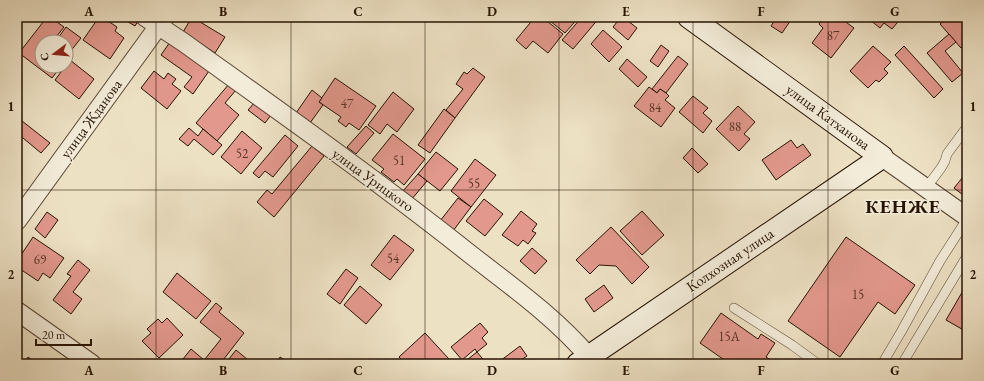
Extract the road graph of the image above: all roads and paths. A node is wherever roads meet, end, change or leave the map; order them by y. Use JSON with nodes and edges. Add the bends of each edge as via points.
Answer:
{"nodes":[{"id":1,"x":688,"y":17,"type":"edge"},
{"id":2,"x":156,"y":20,"type":"edge"},
{"id":3,"x":967,"y":127,"type":"edge"},
{"id":4,"x":882,"y":156,"type":"junction"},
{"id":5,"x":926,"y":188,"type":"junction"},
{"id":6,"x":967,"y":218,"type":"edge"},
{"id":7,"x":17,"y":222,"type":"edge"},
{"id":8,"x":967,"y":256,"type":"edge"},
{"id":9,"x":734,"y":308,"type":"dead end"},
{"id":10,"x":17,"y":311,"type":"edge"},
{"id":11,"x":584,"y":360,"type":"edge"},
{"id":12,"x":92,"y":364,"type":"edge"},
{"id":13,"x":818,"y":364,"type":"edge"},
{"id":14,"x":882,"y":364,"type":"edge"},
{"id":15,"x":902,"y":364,"type":"edge"}],
"edges":[{"from":1,"to":4,"type":"street","name":"улица Катханова"},
{"from":2,"to":7,"type":"street","name":"улица Жданова"},
{"from":2,"to":11,"type":"street","name":"улица Урицкого","via":[[434,225],[553,321],[577,343]]},
{"from":3,"to":5,"type":"lane"},
{"from":4,"to":5,"type":"street","name":"улица Катханова"},
{"from":4,"to":11,"type":"street","name":"Колхозная улица"},
{"from":5,"to":6,"type":"street","name":"улица Катханова"},
{"from":6,"to":14,"type":"lane"},
{"from":8,"to":15,"type":"lane"},
{"from":9,"to":13,"type":"lane"},
{"from":10,"to":12,"type":"street"}]}
